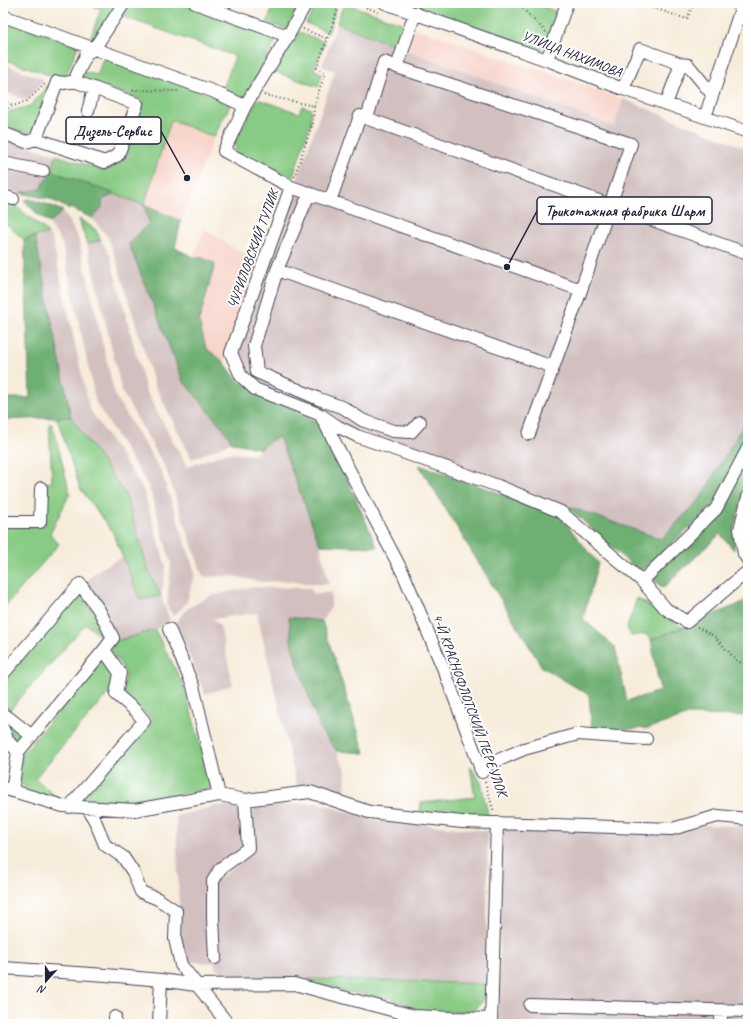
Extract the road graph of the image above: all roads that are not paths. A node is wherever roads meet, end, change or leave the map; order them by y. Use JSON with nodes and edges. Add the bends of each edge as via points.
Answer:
{"nodes":[{"id":1,"x":124,"y":3,"type":"edge"},
{"id":2,"x":195,"y":3,"type":"edge"},
{"id":3,"x":306,"y":3,"type":"edge"},
{"id":4,"x":385,"y":3,"type":"edge"},
{"id":5,"x":568,"y":3,"type":"edge"},
{"id":6,"x":743,"y":3,"type":"edge"},
{"id":7,"x":415,"y":13,"type":"junction"},
{"id":8,"x":3,"y":16,"type":"edge"},
{"id":9,"x":291,"y":30,"type":"junction"},
{"id":10,"x":94,"y":49,"type":"junction"},
{"id":11,"x":547,"y":60,"type":"junction"},
{"id":12,"x":681,"y":64,"type":"junction"},
{"id":13,"x":397,"y":67,"type":"junction"},
{"id":14,"x":74,"y":81,"type":"junction"},
{"id":15,"x":94,"y":88,"type":"junction"},
{"id":16,"x":623,"y":89,"type":"junction"},
{"id":17,"x":712,"y":94,"type":"junction"},
{"id":18,"x":666,"y":104,"type":"junction"},
{"id":19,"x":245,"y":106,"type":"junction"},
{"id":20,"x":88,"y":111,"type":"dead end"},
{"id":21,"x":705,"y":117,"type":"junction"},
{"id":22,"x":367,"y":118,"type":"junction"},
{"id":23,"x":748,"y":132,"type":"edge"},
{"id":24,"x":3,"y":133,"type":"edge"},
{"id":25,"x":36,"y":139,"type":"junction"},
{"id":26,"x":3,"y":163,"type":"edge"},
{"id":27,"x":43,"y":172,"type":"dead end"},
{"id":28,"x":291,"y":187,"type":"junction"},
{"id":29,"x":309,"y":194,"type":"junction"},
{"id":30,"x":330,"y":201,"type":"junction"},
{"id":31,"x":610,"y":205,"type":"junction"},
{"id":32,"x":748,"y":254,"type":"edge"},
{"id":33,"x":278,"y":270,"type":"junction"},
{"id":34,"x":581,"y":290,"type":"junction"},
{"id":35,"x":553,"y":367,"type":"junction"},
{"id":36,"x":321,"y":415,"type":"junction"},
{"id":37,"x":420,"y":422,"type":"dead end"},
{"id":38,"x":529,"y":434,"type":"dead end"},
{"id":39,"x":748,"y":448,"type":"edge"},
{"id":40,"x":42,"y":488,"type":"dead end"},
{"id":41,"x":748,"y":496,"type":"edge"},
{"id":42,"x":3,"y":522,"type":"edge"},
{"id":43,"x":748,"y":560,"type":"edge"},
{"id":44,"x":748,"y":570,"type":"edge"},
{"id":45,"x":642,"y":581,"type":"junction"},
{"id":46,"x":168,"y":629,"type":"dead end"},
{"id":47,"x":104,"y":650,"type":"junction"},
{"id":48,"x":3,"y":674,"type":"edge"},
{"id":49,"x":3,"y":714,"type":"edge"},
{"id":50,"x":3,"y":729,"type":"edge"},
{"id":51,"x":32,"y":736,"type":"junction"},
{"id":52,"x":646,"y":739,"type":"dead end"},
{"id":53,"x":18,"y":752,"type":"junction"},
{"id":54,"x":8,"y":789,"type":"edge"},
{"id":55,"x":219,"y":795,"type":"junction"},
{"id":56,"x":244,"y":800,"type":"junction"},
{"id":57,"x":69,"y":807,"type":"junction"},
{"id":58,"x":88,"y":808,"type":"junction"},
{"id":59,"x":748,"y":819,"type":"edge"},
{"id":60,"x":497,"y":823,"type":"junction"},
{"id":61,"x":215,"y":958,"type":"dead end"},
{"id":62,"x":3,"y":968,"type":"edge"},
{"id":63,"x":161,"y":980,"type":"junction"},
{"id":64,"x":196,"y":985,"type":"junction"},
{"id":65,"x":530,"y":1005,"type":"dead end"},
{"id":66,"x":721,"y":1010,"type":"junction"},
{"id":67,"x":748,"y":1011,"type":"edge"},
{"id":68,"x":414,"y":1020,"type":"edge"},
{"id":69,"x":491,"y":1021,"type":"edge"},
{"id":70,"x":159,"y":1024,"type":"edge"},
{"id":71,"x":228,"y":1024,"type":"edge"},
{"id":72,"x":721,"y":1024,"type":"edge"}],
"edges":[{"from":1,"to":10,"type":"street"},
{"from":2,"to":9,"type":"street"},
{"from":3,"to":9,"type":"street","name":"ЧУРИЛОВСКИЙ ТУПИК"},
{"from":4,"to":7,"type":"street","name":"УЛИЦА НАХИМОВА"},
{"from":5,"to":11,"type":"street"},
{"from":6,"to":17,"type":"street"},
{"from":7,"to":11,"type":"street","name":"УЛИЦА НАХИМОВА"},
{"from":7,"to":13,"type":"street"},
{"from":8,"to":10,"type":"street"},
{"from":9,"to":19,"type":"street","name":"ЧУРИЛОВСКИЙ ТУПИК"},
{"from":10,"to":14,"type":"street","via":[[88,53]]},
{"from":10,"to":19,"type":"street","via":[[212,91]]},
{"from":11,"to":16,"type":"street","name":"УЛИЦА НАХИМОВА"},
{"from":12,"to":16,"type":"street","via":[[640,49]]},
{"from":12,"to":17,"type":"street","via":[[688,66]]},
{"from":12,"to":18,"type":"street"},
{"from":13,"to":22,"type":"street","via":[[384,62]]},
{"from":13,"to":31,"type":"street","via":[[631,144]]},
{"from":14,"to":15,"type":"street"},
{"from":14,"to":25,"type":"street","via":[[57,82]]},
{"from":15,"to":20,"type":"street"},
{"from":15,"to":25,"type":"street","via":[[137,104],[118,154],[105,162]]},
{"from":16,"to":18,"type":"street","name":"УЛИЦА НАХИМОВА"},
{"from":17,"to":21,"type":"street"},
{"from":18,"to":21,"type":"street","name":"УЛИЦА НАХИМОВА"},
{"from":19,"to":28,"type":"street","name":"ЧУРИЛОВСКИЙ ТУПИК","via":[[224,151]]},
{"from":21,"to":23,"type":"street","name":"УЛИЦА НАХИМОВА"},
{"from":22,"to":30,"type":"street","via":[[360,116]]},
{"from":22,"to":31,"type":"street"},
{"from":24,"to":25,"type":"street","via":[[26,142]]},
{"from":26,"to":27,"type":"street"},
{"from":28,"to":29,"type":"street"},
{"from":28,"to":36,"type":"street","name":"ЧУРИЛОВСКИЙ ТУПИК","via":[[231,353],[241,376],[254,389]]},
{"from":29,"to":30,"type":"street"},
{"from":29,"to":33,"type":"street"},
{"from":30,"to":34,"type":"street"},
{"from":31,"to":32,"type":"street"},
{"from":31,"to":34,"type":"street"},
{"from":33,"to":35,"type":"street"},
{"from":33,"to":37,"type":"street","via":[[254,346],[257,372],[344,408],[362,420],[393,431],[411,432]]},
{"from":34,"to":35,"type":"street"},
{"from":35,"to":38,"type":"street"},
{"from":36,"to":45,"type":"street","name":"ЧУРИЛОВСКИЙ ТУПИК","via":[[357,436],[498,486],[561,512]]},
{"from":36,"to":52,"type":"street","name":"4-Й КРАСНОФЛОТСКИЙ ПЕРЕУЛОК","via":[[404,575],[446,675],[481,770],[524,749],[578,734]]},
{"from":39,"to":45,"type":"street","via":[[716,509]]},
{"from":40,"to":42,"type":"street","via":[[40,522]]},
{"from":41,"to":43,"type":"street","via":[[740,529],[744,554]]},
{"from":44,"to":45,"type":"street","name":"ЧУРИЛОВСКИЙ ТУПИК","via":[[687,622],[666,608]]},
{"from":46,"to":55,"type":"street","via":[[193,686]]},
{"from":47,"to":48,"type":"street","via":[[113,638],[99,610],[80,584]]},
{"from":47,"to":51,"type":"street"},
{"from":47,"to":57,"type":"street","via":[[120,672],[116,694],[144,721]]},
{"from":49,"to":51,"type":"street"},
{"from":50,"to":53,"type":"street","via":[[8,741]]},
{"from":51,"to":53,"type":"street"},
{"from":53,"to":54,"type":"street"},
{"from":54,"to":57,"type":"street"},
{"from":55,"to":56,"type":"street"},
{"from":55,"to":58,"type":"street","via":[[136,810]]},
{"from":56,"to":60,"type":"street","via":[[310,792],[370,812],[462,822]]},
{"from":56,"to":61,"type":"street","via":[[248,848],[220,868],[213,882]]},
{"from":57,"to":58,"type":"street"},
{"from":58,"to":64,"type":"street","via":[[105,845],[123,857],[133,872],[141,892],[176,911],[175,939],[181,965]]},
{"from":59,"to":60,"type":"street","via":[[718,816],[672,829]]},
{"from":60,"to":69,"type":"street"},
{"from":62,"to":63,"type":"street"},
{"from":63,"to":64,"type":"street"},
{"from":63,"to":70,"type":"street"},
{"from":64,"to":68,"type":"street","via":[[294,984]]},
{"from":64,"to":71,"type":"street"},
{"from":65,"to":66,"type":"street"},
{"from":66,"to":67,"type":"street"},
{"from":66,"to":72,"type":"street"},
{"from":68,"to":69,"type":"street","via":[[452,1018]]}]}
